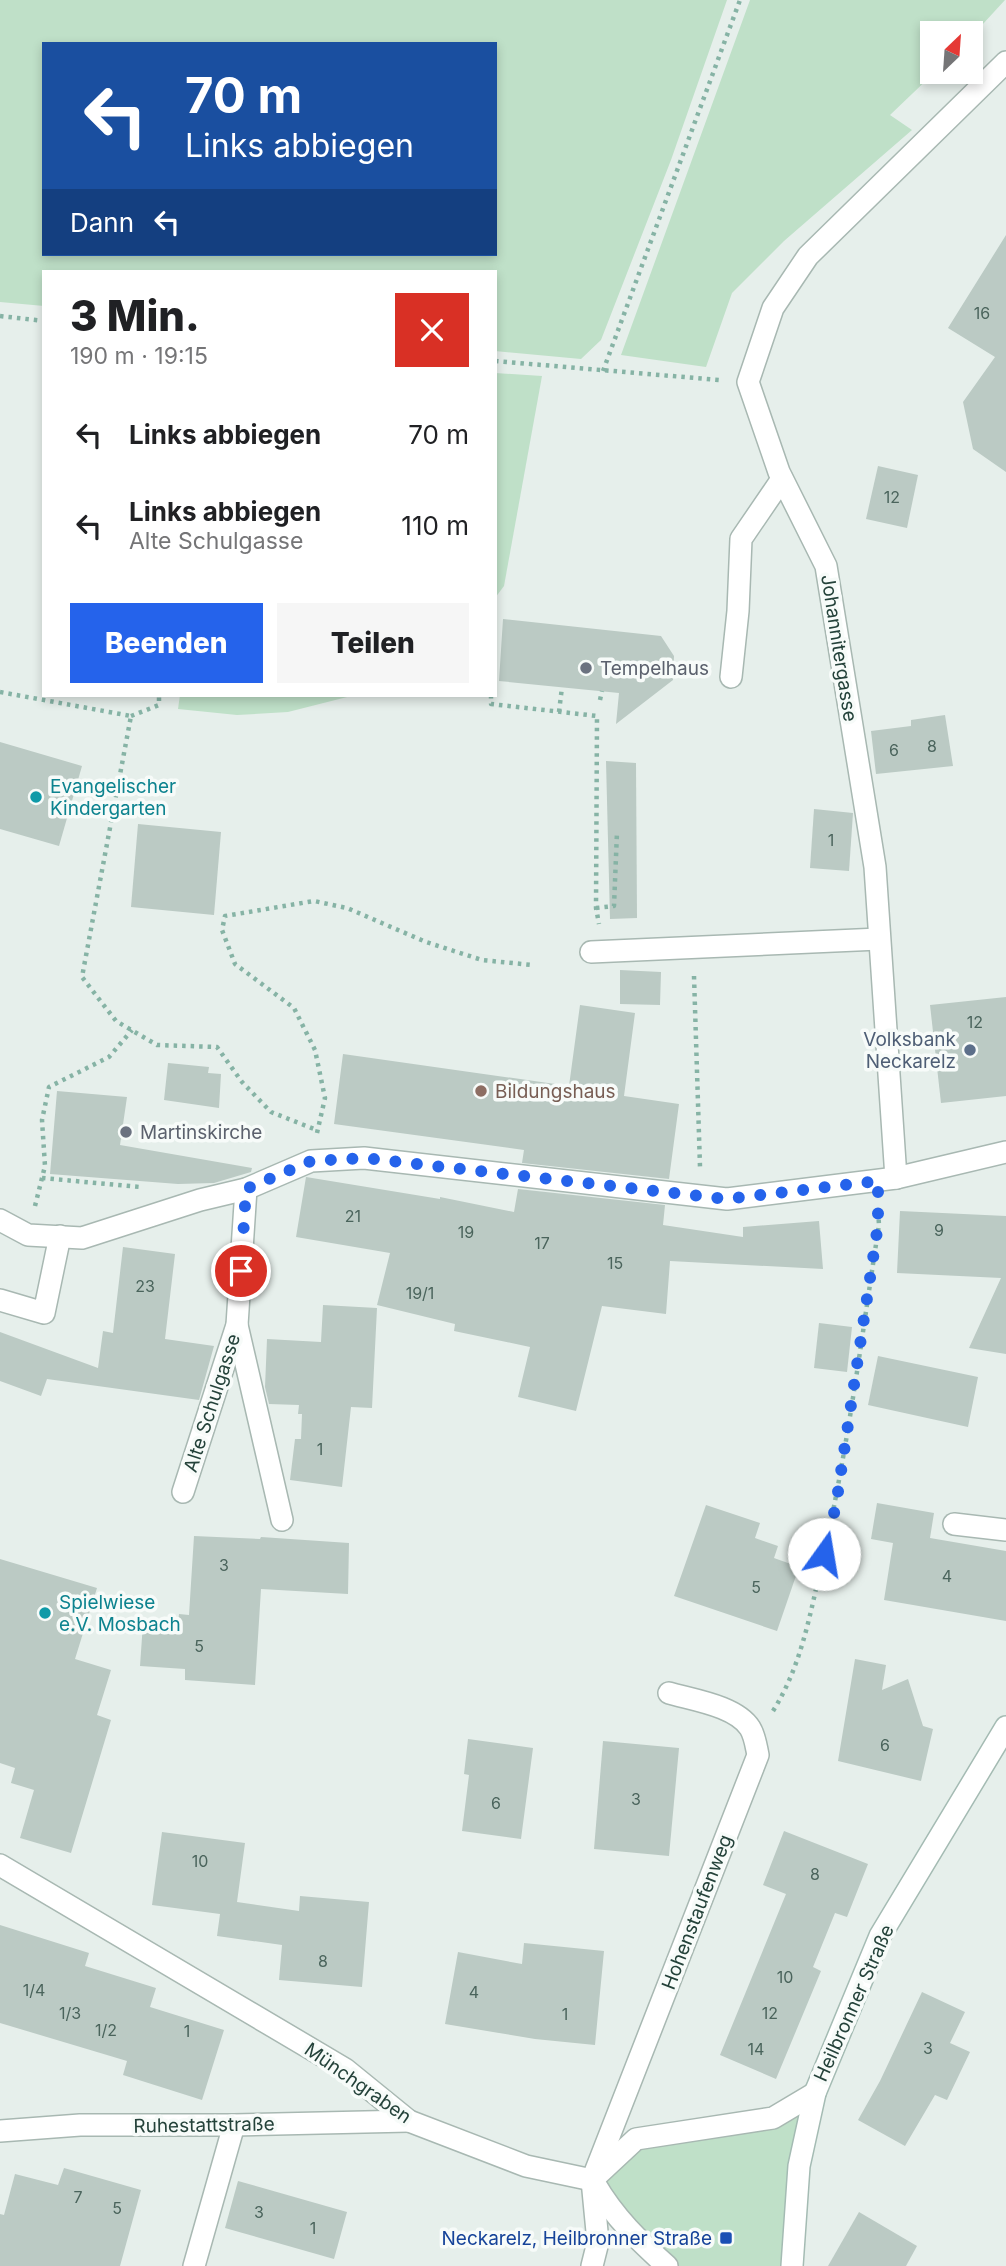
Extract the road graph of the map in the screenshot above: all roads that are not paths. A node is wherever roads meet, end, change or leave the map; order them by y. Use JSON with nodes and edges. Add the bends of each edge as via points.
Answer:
{"nodes":[{"id":1,"x":1006,"y":62,"type":"edge"},
{"id":2,"x":998,"y":83,"type":"edge"},
{"id":3,"x":782,"y":479,"type":"junction"},
{"id":4,"x":731,"y":677,"type":"dead end"},
{"id":5,"x":880,"y":939,"type":"junction"},
{"id":6,"x":591,"y":952,"type":"dead end"},
{"id":7,"x":1006,"y":1152,"type":"edge"},
{"id":8,"x":887,"y":1179,"type":"junction"},
{"id":9,"x":246,"y":1189,"type":"junction"},
{"id":10,"x":0,"y":1220,"type":"edge"},
{"id":11,"x":60,"y":1236,"type":"junction"},
{"id":12,"x":0,"y":1300,"type":"edge"},
{"id":13,"x":237,"y":1325,"type":"junction"},
{"id":14,"x":183,"y":1492,"type":"dead end"},
{"id":15,"x":282,"y":1520,"type":"dead end"},
{"id":16,"x":954,"y":1524,"type":"dead end"},
{"id":17,"x":1006,"y":1530,"type":"edge"},
{"id":18,"x":668,"y":1693,"type":"dead end"},
{"id":19,"x":1006,"y":1727,"type":"edge"},
{"id":20,"x":0,"y":1865,"type":"edge"},
{"id":21,"x":815,"y":2093,"type":"junction"},
{"id":22,"x":409,"y":2121,"type":"junction"},
{"id":23,"x":234,"y":2125,"type":"junction"},
{"id":24,"x":0,"y":2131,"type":"edge"},
{"id":25,"x":592,"y":2179,"type":"junction"},
{"id":26,"x":194,"y":2266,"type":"edge"},
{"id":27,"x":592,"y":2266,"type":"edge"},
{"id":28,"x":667,"y":2266,"type":"edge"},
{"id":29,"x":792,"y":2266,"type":"edge"}],
"edges":[{"from":1,"to":2,"type":"street"},
{"from":2,"to":3,"type":"street","name":"Johannitergasse","via":[[808,256],[773,308],[748,382]]},
{"from":3,"to":4,"type":"street","via":[[741,539]]},
{"from":3,"to":5,"type":"street","name":"Johannitergasse","via":[[827,566],[875,867]]},
{"from":5,"to":6,"type":"street"},
{"from":5,"to":8,"type":"street","name":"Johannitergasse"},
{"from":7,"to":8,"type":"street"},
{"from":8,"to":9,"type":"street","via":[[727,1199],[364,1158],[311,1161]]},
{"from":9,"to":11,"type":"street","via":[[82,1238]]},
{"from":9,"to":13,"type":"street","name":"Alte Schulgasse"},
{"from":10,"to":11,"type":"street","via":[[28,1235]]},
{"from":11,"to":12,"type":"street","via":[[44,1314]]},
{"from":13,"to":14,"type":"street","name":"Alte Schulgasse"},
{"from":13,"to":15,"type":"street"},
{"from":16,"to":17,"type":"street"},
{"from":18,"to":25,"type":"street","name":"Hohenstaufenweg","via":[[743,1719],[752,1730],[758,1755]]},
{"from":19,"to":21,"type":"street","name":"Heilbronner Straße","via":[[880,1936]]},
{"from":20,"to":22,"type":"street","name":"Münchgraben","via":[[345,2069]]},
{"from":21,"to":25,"type":"street","via":[[773,2118],[636,2139]]},
{"from":21,"to":29,"type":"street","name":"Heilbronner Straße","via":[[799,2166]]},
{"from":22,"to":23,"type":"street","name":"Ruhestattstraße"},
{"from":22,"to":25,"type":"street","name":"Münchgraben","via":[[526,2166]]},
{"from":23,"to":24,"type":"street","name":"Ruhestattstraße","via":[[80,2125]]},
{"from":23,"to":26,"type":"street"},
{"from":25,"to":27,"type":"street","via":[[598,2242]]},
{"from":25,"to":28,"type":"street","via":[[634,2237]]}]}
